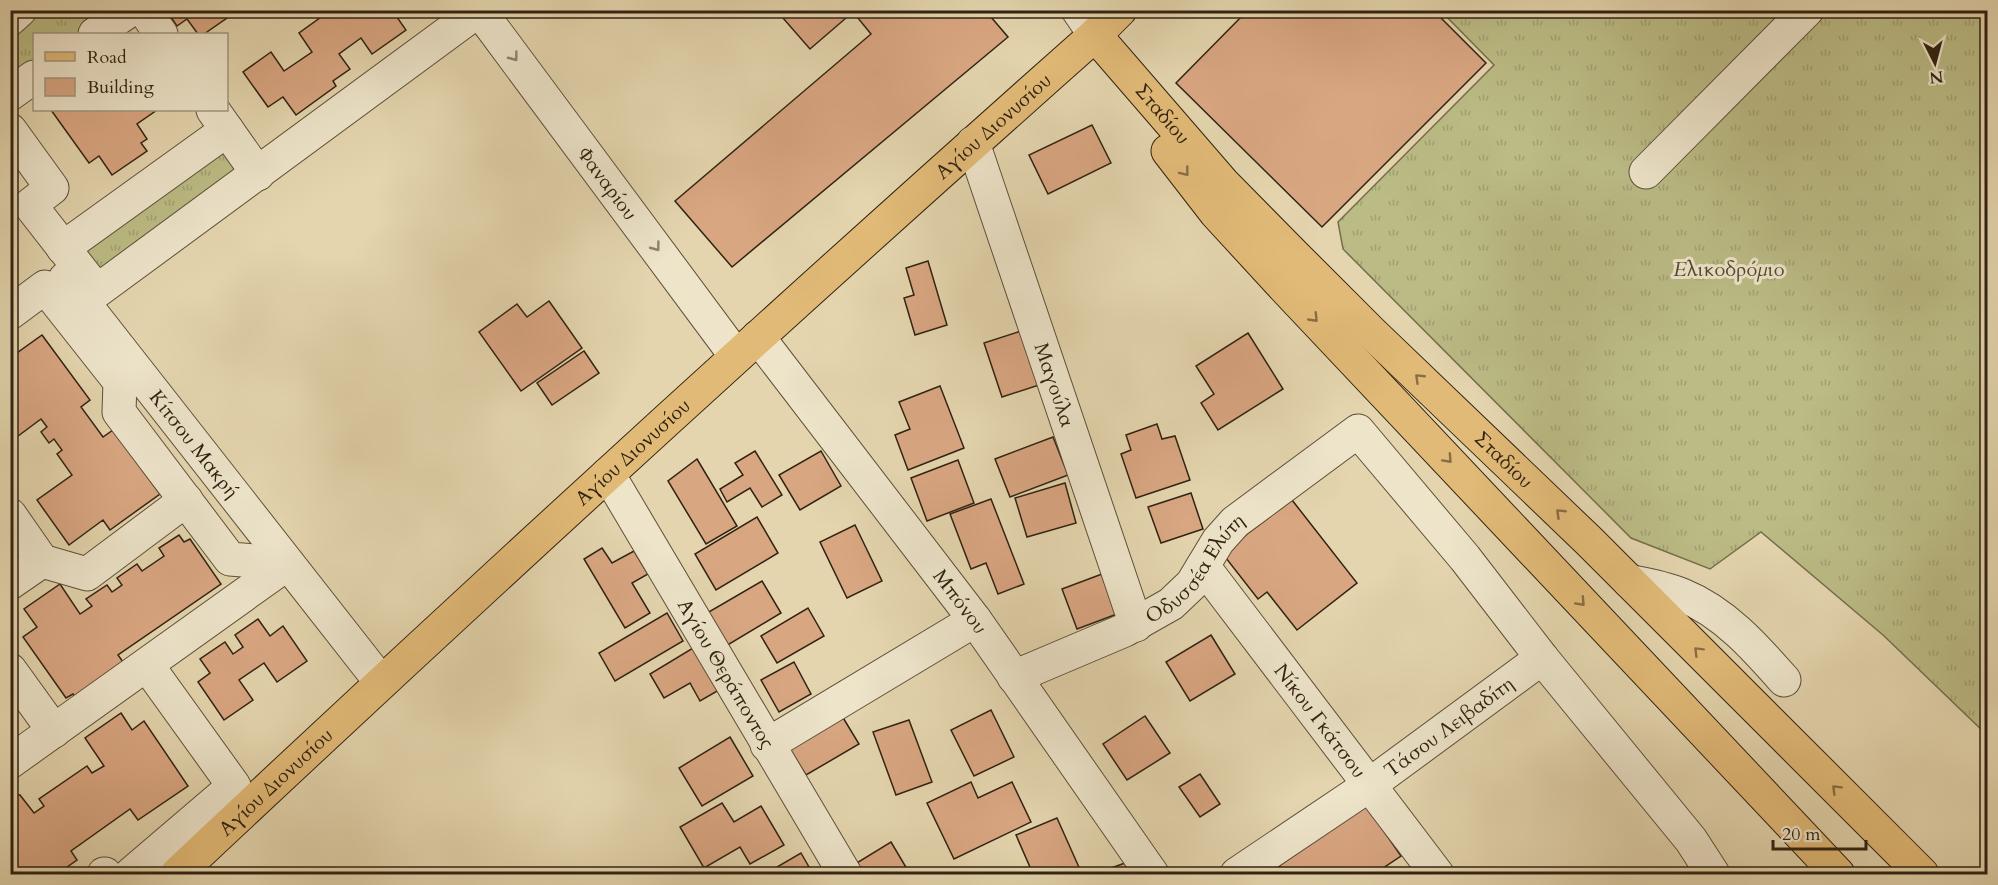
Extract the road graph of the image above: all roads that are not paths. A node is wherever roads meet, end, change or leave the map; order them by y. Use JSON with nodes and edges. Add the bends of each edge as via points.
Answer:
{"nodes":[{"id":1,"x":20,"y":10,"type":"edge"},
{"id":2,"x":130,"y":10,"type":"edge"},
{"id":3,"x":144,"y":10,"type":"edge"},
{"id":4,"x":479,"y":10,"type":"edge"},
{"id":5,"x":1120,"y":10,"type":"edge"},
{"id":6,"x":1807,"y":10,"type":"edge"},
{"id":7,"x":10,"y":19,"type":"edge"},
{"id":8,"x":1087,"y":23,"type":"edge"},
{"id":9,"x":96,"y":33,"type":"edge"},
{"id":10,"x":160,"y":33,"type":"edge"},
{"id":11,"x":33,"y":78,"type":"edge"},
{"id":12,"x":10,"y":94,"type":"edge"},
{"id":13,"x":220,"y":120,"type":"edge"},
{"id":14,"x":10,"y":130,"type":"edge"},
{"id":15,"x":974,"y":143,"type":"junction"},
{"id":16,"x":1646,"y":172,"type":"dead end"},
{"id":17,"x":258,"y":174,"type":"junction"},
{"id":18,"x":10,"y":205,"type":"edge"},
{"id":19,"x":57,"y":254,"type":"junction"},
{"id":20,"x":10,"y":289,"type":"edge"},
{"id":21,"x":10,"y":313,"type":"edge"},
{"id":22,"x":747,"y":346,"type":"junction"},
{"id":23,"x":608,"y":474,"type":"junction"},
{"id":24,"x":186,"y":500,"type":"junction"},
{"id":25,"x":10,"y":516,"type":"edge"},
{"id":26,"x":42,"y":561,"type":"junction"},
{"id":27,"x":1203,"y":566,"type":"junction"},
{"id":28,"x":278,"y":570,"type":"junction"},
{"id":29,"x":1629,"y":581,"type":"junction"},
{"id":30,"x":10,"y":583,"type":"edge"},
{"id":31,"x":975,"y":620,"type":"junction"},
{"id":32,"x":1136,"y":625,"type":"junction"},
{"id":33,"x":1542,"y":658,"type":"junction"},
{"id":34,"x":147,"y":665,"type":"junction"},
{"id":35,"x":10,"y":670,"type":"edge"},
{"id":36,"x":1014,"y":677,"type":"junction"},
{"id":37,"x":1784,"y":680,"type":"dead end"},
{"id":38,"x":381,"y":682,"type":"junction"},
{"id":39,"x":54,"y":731,"type":"junction"},
{"id":40,"x":767,"y":745,"type":"junction"},
{"id":41,"x":10,"y":762,"type":"edge"},
{"id":42,"x":1368,"y":786,"type":"junction"},
{"id":43,"x":131,"y":874,"type":"edge"},
{"id":44,"x":177,"y":874,"type":"edge"},
{"id":45,"x":845,"y":874,"type":"edge"},
{"id":46,"x":1152,"y":874,"type":"edge"},
{"id":47,"x":1237,"y":874,"type":"edge"},
{"id":48,"x":1437,"y":874,"type":"edge"},
{"id":49,"x":1713,"y":874,"type":"edge"},
{"id":50,"x":1838,"y":874,"type":"edge"},
{"id":51,"x":1922,"y":874,"type":"edge"}],
"edges":[{"from":1,"to":7,"type":"street"},
{"from":2,"to":9,"type":"street"},
{"from":3,"to":10,"type":"street"},
{"from":4,"to":17,"type":"street"},
{"from":4,"to":22,"type":"street","name":"Φαναρίου","one_way":true},
{"from":5,"to":8,"type":"main road","name":"Αγίου Διονυσίου"},
{"from":6,"to":16,"type":"street"},
{"from":8,"to":15,"type":"main road","name":"Αγίου Διονυσίου"},
{"from":29,"to":8,"type":"main road","name":"Σταδίου","one_way":true,"via":[[1223,183]]},
{"from":8,"to":50,"type":"main road","name":"Σταδίου","one_way":true,"via":[[1161,143],[1216,213]]},
{"from":11,"to":12,"type":"street"},
{"from":13,"to":17,"type":"street"},
{"from":13,"to":19,"type":"street"},
{"from":14,"to":19,"type":"street","via":[[52,188],[30,205]]},
{"from":15,"to":22,"type":"main road","name":"Αγίου Διονυσίου"},
{"from":15,"to":32,"type":"street","name":"Μαγούλα"},
{"from":17,"to":19,"type":"street","via":[[96,291]]},
{"from":18,"to":19,"type":"street","name":"Κίτσου Μακρή"},
{"from":19,"to":20,"type":"street"},
{"from":19,"to":28,"type":"street","name":"Κίτσου Μακρή"},
{"from":21,"to":24,"type":"street","via":[[45,287],[120,382],[119,412]]},
{"from":22,"to":23,"type":"main road","name":"Αγίου Διονυσίου"},
{"from":22,"to":31,"type":"street","name":"Μπόνου"},
{"from":23,"to":38,"type":"main road","name":"Αγίου Διονυσίου"},
{"from":23,"to":40,"type":"street","name":"Αγίου Θεράποντος"},
{"from":24,"to":26,"type":"street","via":[[87,574]]},
{"from":24,"to":28,"type":"street","via":[[230,559],[256,561]]},
{"from":25,"to":26,"type":"street"},
{"from":26,"to":30,"type":"street"},
{"from":27,"to":32,"type":"street","name":"Οδυσσέα Ελύτη","via":[[1185,592]]},
{"from":27,"to":33,"type":"street","name":"Οδυσσέα Ελύτη","via":[[1235,522],[1358,431],[1465,558]]},
{"from":27,"to":42,"type":"street","name":"Νίκου Γκάτσου"},
{"from":28,"to":34,"type":"street"},
{"from":28,"to":38,"type":"street","name":"Κίτσου Μακρή"},
{"from":29,"to":37,"type":"street","via":[[1680,594],[1713,610]]},
{"from":51,"to":29,"type":"main road","name":"Σταδίου","one_way":true},
{"from":31,"to":36,"type":"street","name":"Μπόνου"},
{"from":31,"to":40,"type":"street"},
{"from":32,"to":36,"type":"street","name":"Οδυσσέα Ελύτη"},
{"from":33,"to":42,"type":"street","name":"Τάσου Λειβαδίτη"},
{"from":33,"to":49,"type":"street","via":[[1691,840]]},
{"from":34,"to":39,"type":"street"},
{"from":34,"to":43,"type":"street","via":[[234,786]]},
{"from":35,"to":39,"type":"street"},
{"from":36,"to":46,"type":"street","name":"Μπόνου"},
{"from":38,"to":44,"type":"main road","name":"Αγίου Διονυσίου"},
{"from":39,"to":41,"type":"street"},
{"from":40,"to":45,"type":"street","name":"Αγίου Θεράποντος"},
{"from":42,"to":47,"type":"street","name":"Τάσου Λειβαδίτη"},
{"from":42,"to":48,"type":"street","name":"Νίκου Γκάτσου"}]}
